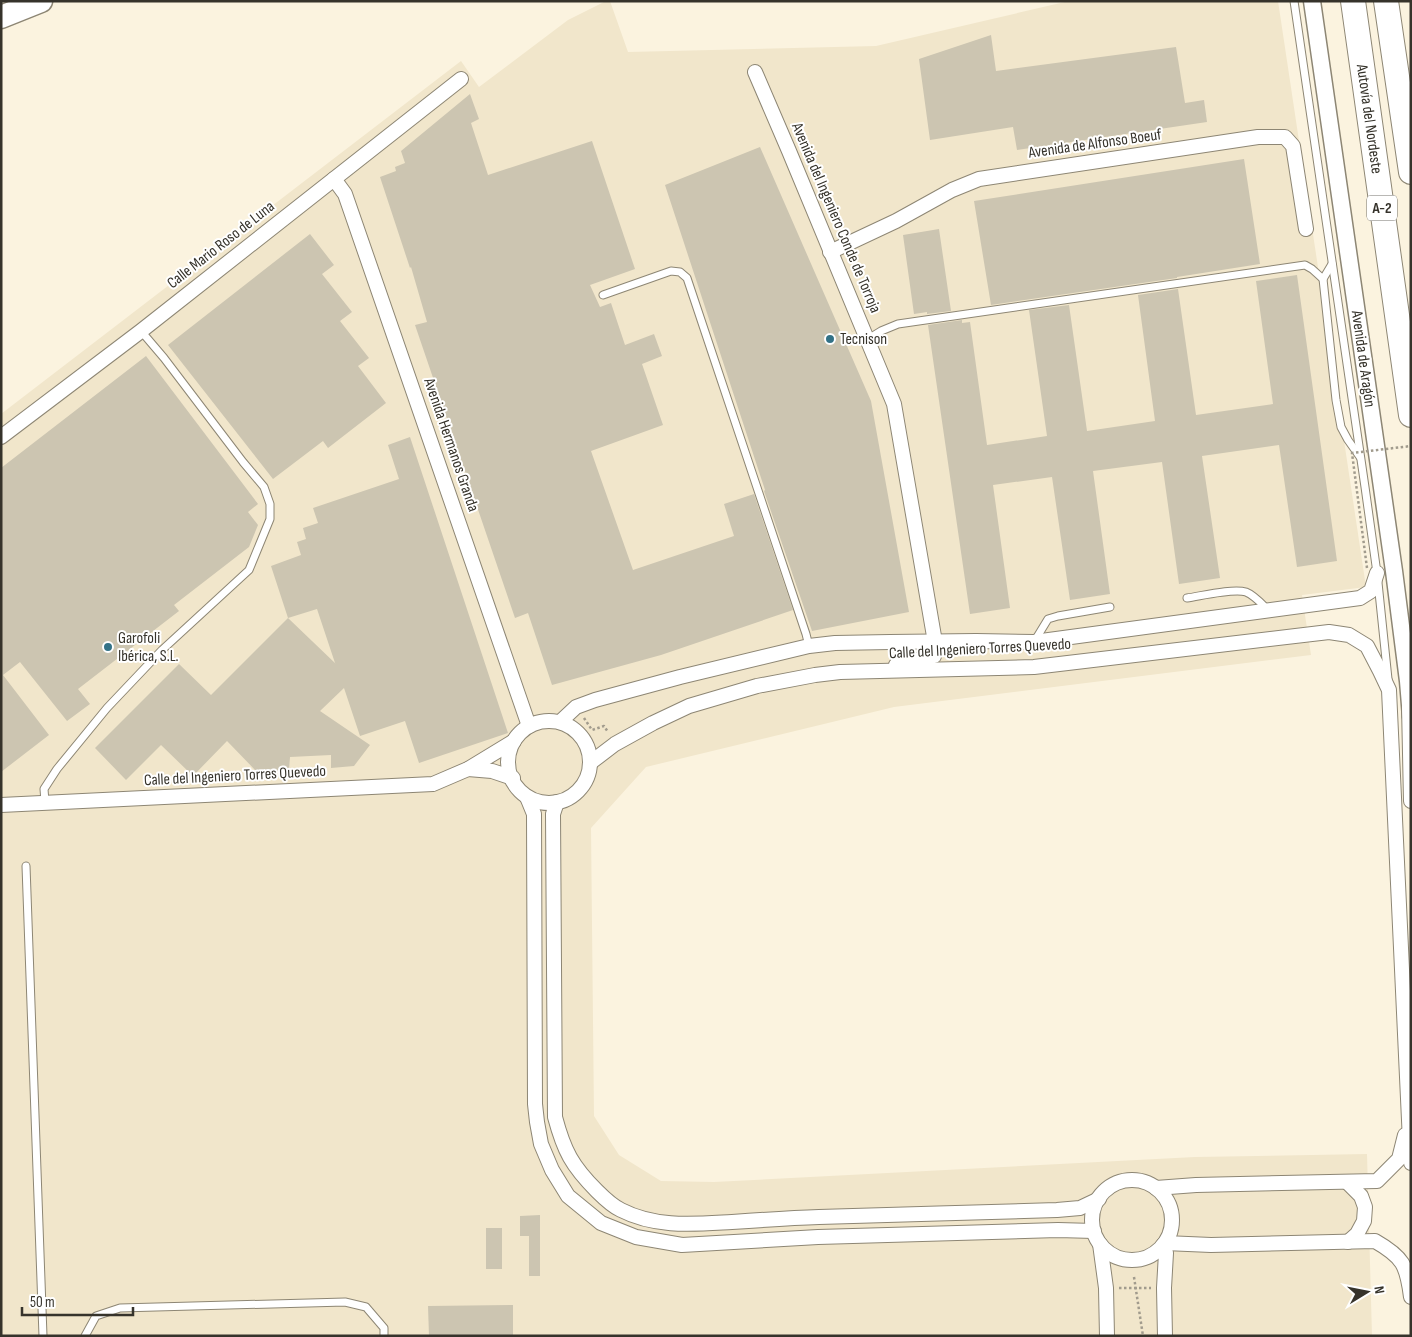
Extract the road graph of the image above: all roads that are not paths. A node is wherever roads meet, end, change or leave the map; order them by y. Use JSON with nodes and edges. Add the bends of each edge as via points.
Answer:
{"nodes":[{"id":1,"x":41,"y":1,"type":"edge"},
{"id":2,"x":1294,"y":1,"type":"edge"},
{"id":3,"x":1312,"y":1,"type":"edge"},
{"id":4,"x":1352,"y":1,"type":"edge"},
{"id":5,"x":1386,"y":1,"type":"edge"},
{"id":6,"x":1,"y":17,"type":"edge"},
{"id":7,"x":755,"y":72,"type":"dead end"},
{"id":8,"x":461,"y":79,"type":"dead end"},
{"id":9,"x":1411,"y":172,"type":"edge"},
{"id":10,"x":334,"y":179,"type":"junction"},
{"id":11,"x":1306,"y":229,"type":"dead end"},
{"id":12,"x":830,"y":252,"type":"junction"},
{"id":13,"x":1332,"y":264,"type":"junction"},
{"id":14,"x":1323,"y":279,"type":"junction"},
{"id":15,"x":603,"y":295,"type":"dead end"},
{"id":16,"x":141,"y":331,"type":"junction"},
{"id":17,"x":868,"y":339,"type":"junction"},
{"id":18,"x":1411,"y":415,"type":"edge"},
{"id":19,"x":1,"y":438,"type":"edge"},
{"id":20,"x":1361,"y":458,"type":"junction"},
{"id":21,"x":1372,"y":571,"type":"junction"},
{"id":22,"x":1186,"y":598,"type":"dead end"},
{"id":23,"x":1110,"y":607,"type":"dead end"},
{"id":24,"x":1268,"y":610,"type":"junction"},
{"id":25,"x":935,"y":642,"type":"junction"},
{"id":26,"x":1034,"y":642,"type":"junction"},
{"id":27,"x":809,"y":646,"type":"junction"},
{"id":28,"x":872,"y":672,"type":"junction"},
{"id":29,"x":1408,"y":681,"type":"junction"},
{"id":30,"x":1389,"y":690,"type":"junction"},
{"id":31,"x":1411,"y":717,"type":"edge"},
{"id":32,"x":560,"y":722,"type":"junction"},
{"id":33,"x":530,"y":726,"type":"junction"},
{"id":34,"x":514,"y":741,"type":"junction"},
{"id":35,"x":590,"y":763,"type":"junction"},
{"id":36,"x":468,"y":769,"type":"junction"},
{"id":37,"x":513,"y":778,"type":"junction"},
{"id":38,"x":528,"y":796,"type":"junction"},
{"id":39,"x":1411,"y":801,"type":"edge"},
{"id":40,"x":45,"y":802,"type":"junction"},
{"id":41,"x":557,"y":802,"type":"junction"},
{"id":42,"x":1,"y":805,"type":"edge"},
{"id":43,"x":26,"y":866,"type":"dead end"},
{"id":44,"x":1408,"y":1109,"type":"junction"},
{"id":45,"x":1411,"y":1163,"type":"edge"},
{"id":46,"x":1347,"y":1182,"type":"junction"},
{"id":47,"x":1156,"y":1188,"type":"junction"},
{"id":48,"x":1099,"y":1199,"type":"junction"},
{"id":49,"x":1097,"y":1237,"type":"junction"},
{"id":50,"x":1348,"y":1242,"type":"junction"},
{"id":51,"x":1164,"y":1244,"type":"junction"},
{"id":52,"x":1411,"y":1297,"type":"edge"},
{"id":53,"x":43,"y":1336,"type":"edge"},
{"id":54,"x":84,"y":1336,"type":"edge"},
{"id":55,"x":384,"y":1336,"type":"edge"},
{"id":56,"x":1107,"y":1336,"type":"edge"},
{"id":57,"x":1165,"y":1336,"type":"edge"}],
"edges":[{"from":1,"to":6,"type":"highway"},
{"from":2,"to":13,"type":"lane"},
{"from":3,"to":29,"type":"street","name":"Avenida de Aragón"},
{"from":4,"to":18,"type":"highway","name":"Autovía del Nordeste","number":"A-2"},
{"from":5,"to":9,"type":"highway","name":"Autovía del Nordeste"},
{"from":7,"to":12,"type":"street","name":"Avenida del Ingeniero Conde de Torroja"},
{"from":8,"to":10,"type":"street","name":"Calle Mario Roso de Luna"},
{"from":10,"to":16,"type":"street","name":"Calle Mario Roso de Luna"},
{"from":10,"to":33,"type":"street","name":"Avenida Hermanos Granda","via":[[345,194]]},
{"from":11,"to":12,"type":"street","name":"Avenida de Alfonso Boeuf","via":[[1293,146],[1285,137],[1258,138],[978,179]]},
{"from":12,"to":17,"type":"street","name":"Avenida del Ingeniero Conde de Torroja"},
{"from":13,"to":14,"type":"lane"},
{"from":13,"to":20,"type":"lane"},
{"from":14,"to":17,"type":"lane","via":[[1305,264],[898,324]]},
{"from":14,"to":20,"type":"lane","via":[[1341,427]]},
{"from":15,"to":27,"type":"lane","via":[[671,271],[680,272],[687,278]]},
{"from":16,"to":19,"type":"street","name":"Calle Mario Roso de Luna"},
{"from":16,"to":40,"type":"lane","via":[[264,487],[270,504],[270,520],[249,570],[162,650],[107,708],[57,769],[44,789]]},
{"from":17,"to":25,"type":"street","name":"Avenida del Ingeniero Conde de Torroja","via":[[894,404]]},
{"from":20,"to":21,"type":"lane"},
{"from":21,"to":24,"type":"street","name":"Calle del Ingeniero Torres Quevedo","via":[[1370,591],[1360,598]]},
{"from":21,"to":30,"type":"lane"},
{"from":22,"to":24,"type":"lane","via":[[1246,592]]},
{"from":23,"to":26,"type":"lane","via":[[1048,620]]},
{"from":24,"to":26,"type":"street","name":"Calle del Ingeniero Torres Quevedo"},
{"from":25,"to":26,"type":"street","name":"Calle del Ingeniero Torres Quevedo"},
{"from":25,"to":27,"type":"street","name":"Calle del Ingeniero Torres Quevedo"},
{"from":25,"to":28,"type":"street","via":[[934,656]]},
{"from":27,"to":32,"type":"street","name":"Calle del Ingeniero Torres Quevedo","via":[[595,700],[576,707]]},
{"from":28,"to":30,"type":"street","name":"Calle del Ingeniero Torres Quevedo","via":[[1034,667],[1329,632],[1349,635],[1367,646]]},
{"from":28,"to":35,"type":"street","name":"Calle del Ingeniero Torres Quevedo","via":[[815,675],[757,686],[689,706],[615,744]]},
{"from":29,"to":31,"type":"street","name":"Avenida de Aragón"},
{"from":29,"to":39,"type":"street"},
{"from":30,"to":44,"type":"street"},
{"from":32,"to":33,"type":"street","via":[[539,722]]},
{"from":32,"to":35,"type":"street","via":[[579,733],[589,752]]},
{"from":33,"to":34,"type":"street"},
{"from":34,"to":36,"type":"street","name":"Calle del Ingeniero Torres Quevedo"},
{"from":34,"to":37,"type":"street","via":[[509,756]]},
{"from":35,"to":41,"type":"street","via":[[584,784],[572,796]]},
{"from":36,"to":37,"type":"street","name":"Calle del Ingeniero Torres Quevedo","via":[[492,771]]},
{"from":36,"to":40,"type":"street","name":"Calle del Ingeniero Torres Quevedo","via":[[433,784]]},
{"from":37,"to":38,"type":"street","via":[[516,786]]},
{"from":38,"to":41,"type":"street","via":[[537,801]]},
{"from":38,"to":49,"type":"street","via":[[534,814],[537,1122],[541,1144],[568,1196],[601,1223],[636,1237],[682,1245],[818,1237],[1058,1230]]},
{"from":40,"to":42,"type":"street","name":"Calle del Ingeniero Torres Quevedo"},
{"from":41,"to":48,"type":"street","via":[[553,814],[555,1117],[571,1161],[596,1190],[620,1210],[670,1224],[697,1224],[1057,1210],[1080,1208]]},
{"from":43,"to":53,"type":"lane"},
{"from":44,"to":45,"type":"street"},
{"from":44,"to":46,"type":"street","via":[[1399,1160],[1377,1181]]},
{"from":46,"to":47,"type":"street"},
{"from":46,"to":50,"type":"street","via":[[1361,1196],[1365,1207],[1364,1221]]},
{"from":47,"to":48,"type":"street","via":[[1136,1180],[1125,1181],[1106,1190]]},
{"from":47,"to":51,"type":"street","via":[[1170,1208],[1172,1220]]},
{"from":48,"to":49,"type":"street","via":[[1092,1220]]},
{"from":49,"to":51,"type":"street","via":[[1109,1252],[1131,1260],[1149,1256]]},
{"from":49,"to":56,"type":"street","via":[[1106,1288]]},
{"from":50,"to":51,"type":"street"},
{"from":50,"to":52,"type":"street","via":[[1375,1240],[1402,1260]]},
{"from":51,"to":57,"type":"street"},
{"from":54,"to":55,"type":"lane","via":[[96,1316],[120,1308],[346,1302],[366,1306],[384,1328]]}]}
